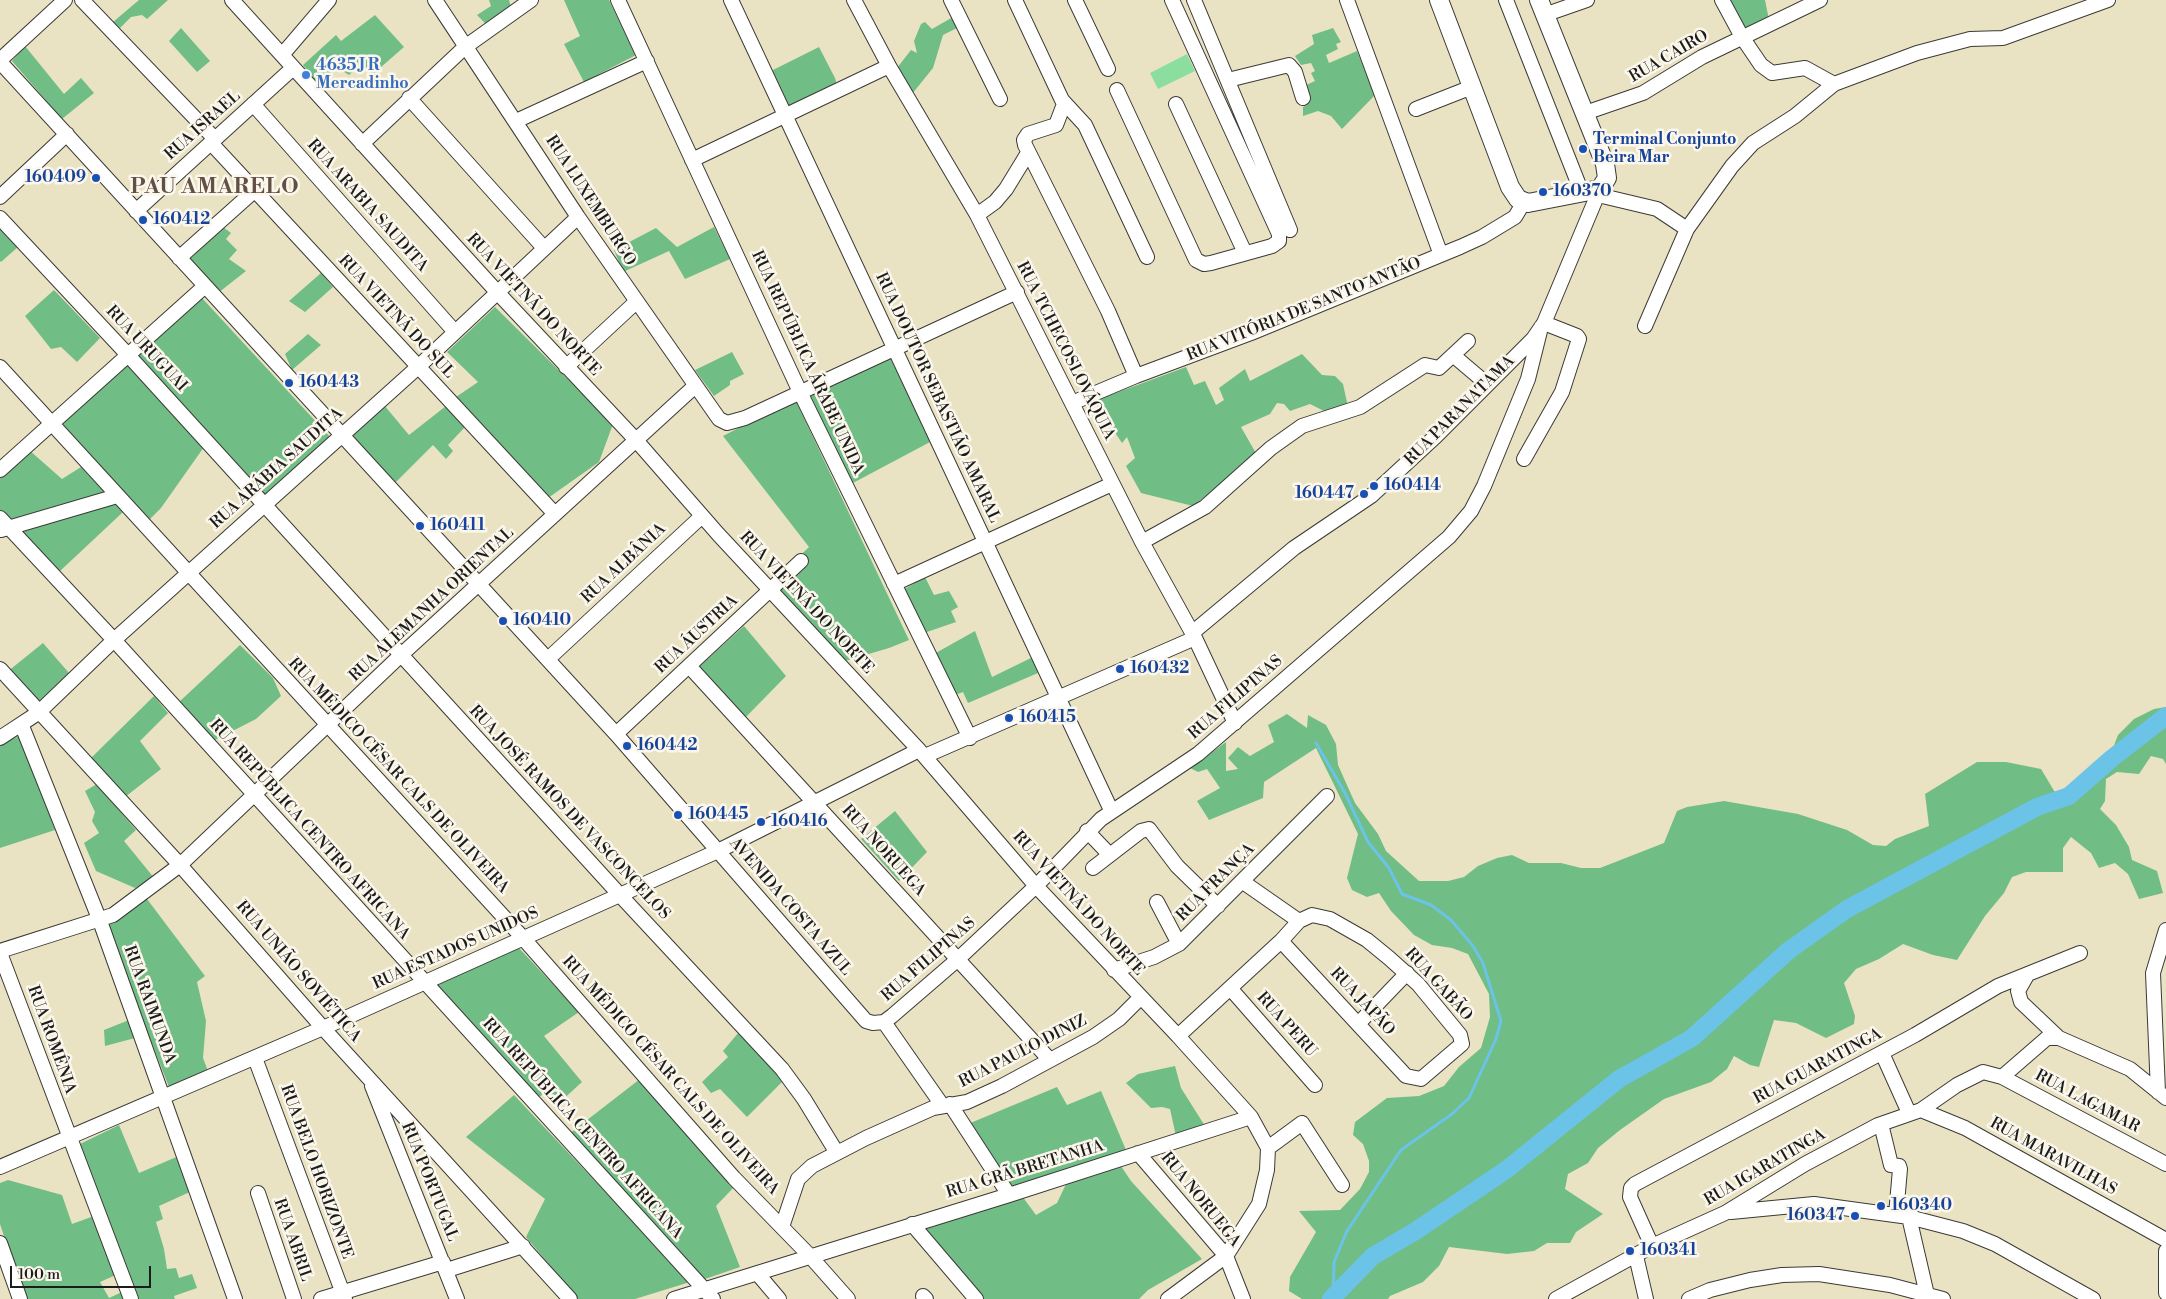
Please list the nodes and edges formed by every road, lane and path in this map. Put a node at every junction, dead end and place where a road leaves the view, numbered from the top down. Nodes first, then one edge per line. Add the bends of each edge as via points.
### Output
1 (65, 0) edge
2 (82, 0) edge
3 (232, 0) edge
4 (328, 0) edge
5 (435, 0) edge
6 (531, 0) edge
7 (618, 0) edge
8 (731, 0) edge
9 (951, 0) edge
10 (1015, 0) edge
11 (1075, 0) edge
12 (1172, 0) edge
13 (1194, 0) edge
14 (1347, 0) edge
15 (1439, 0) edge
16 (1506, 0) edge
17 (1587, 0) edge
18 (1722, 0) edge
19 (2108, 0) edge
20 (857, 1) edge
21 (1814, 2) edge
22 (1542, 7) edge
23 (1742, 37) junction
24 (465, 47) junction
25 (282, 55) junction
26 (0, 61) edge
27 (647, 61) junction
28 (890, 66) junction
29 (293, 68) junction
30 (1108, 69) dead end
31 (1228, 80) junction
32 (1834, 84) junction
33 (1472, 87) junction
34 (1117, 90) dead end
35 (409, 98) junction
36 (1303, 98) dead end
37 (1000, 99) dead end
38 (253, 104) junction
39 (1064, 104) junction
40 (1176, 104) dead end
41 (1416, 109) dead end
42 (1585, 113) junction
43 (786, 115) junction
44 (516, 121) junction
45 (66, 134) junction
46 (213, 141) junction
47 (362, 144) junction
48 (1028, 153) junction
49 (692, 160) junction
50 (254, 190) junction
51 (1593, 192) junction
52 (0, 197) edge
53 (1524, 202) junction
54 (136, 211) junction
55 (977, 215) junction
56 (0, 218) edge
57 (578, 218) junction
58 (1687, 229) junction
59 (1290, 230) dead end
60 (544, 248) junction
61 (1245, 253) junction
62 (1441, 255) junction
63 (1147, 257) dead end
64 (180, 258) junction
65 (205, 286) junction
66 (1017, 292) junction
67 (498, 293) junction
68 (636, 302) junction
69 (1543, 325) junction
70 (1645, 326) dead end
71 (455, 332) junction
72 (1468, 341) dead end
73 (893, 348) junction
74 (128, 355) junction
75 (1454, 356) junction
76 (0, 367) edge
77 (418, 367) junction
78 (566, 367) junction
79 (1136, 376) junction
80 (1487, 384) junction
81 (694, 387) junction
82 (800, 392) junction
83 (1072, 403) junction
84 (51, 424) junction
85 (342, 434) junction
86 (636, 439) junction
87 (1524, 460) dead end
88 (0, 470) edge
89 (1112, 484) junction
90 (117, 496) junction
91 (264, 505) junction
92 (555, 514) junction
93 (702, 516) junction
94 (3, 525) edge
95 (986, 541) junction
96 (1142, 542) junction
97 (801, 561) dead end
98 (188, 574) junction
99 (894, 584) junction
100 (480, 585) junction
101 (770, 590) junction
102 (1194, 636) junction
103 (114, 640) junction
104 (401, 655) junction
105 (548, 659) junction
106 (689, 666) junction
107 (0, 669) edge
108 (1059, 699) junction
109 (38, 713) junction
110 (1235, 723) junction
111 (22, 726) junction
112 (329, 726) junction
113 (616, 734) junction
114 (0, 738) edge
115 (970, 738) junction
116 (922, 753) junction
117 (253, 795) junction
118 (1327, 796) dead end
119 (815, 802) junction
120 (1111, 810) junction
121 (1087, 831) junction
122 (718, 851) junction
123 (1109, 854) junction
124 (180, 865) junction
125 (1093, 868) dead end
126 (1243, 882) junction
127 (1036, 886) junction
128 (619, 894) junction
129 (1157, 902) dead end
130 (1218, 906) junction
131 (100, 920) junction
132 (1299, 921) junction
133 (2166, 930) edge
134 (523, 938) junction
135 (1281, 941) junction
136 (1179, 944) junction
137 (0, 952) edge
138 (2080, 953) dead end
139 (957, 960) junction
140 (1114, 970) junction
141 (1407, 973) junction
142 (2026, 976) junction
143 (425, 983) junction
144 (1230, 988) junction
145 (1140, 998) junction
146 (866, 1021) joint
147 (884, 1022) junction
148 (1359, 1023) junction
149 (323, 1028) junction
150 (1178, 1036) junction
151 (2059, 1038) junction
152 (1882, 1053) junction
153 (255, 1058) junction
154 (1050, 1060) junction
155 (1997, 1075) junction
156 (368, 1078) junction
157 (1421, 1079) joint
158 (1316, 1085) dead end
159 (2162, 1095) edge
160 (163, 1098) junction
161 (946, 1104) junction
162 (1915, 1111) junction
163 (1250, 1117) junction
164 (1881, 1124) junction
165 (69, 1139) junction
166 (1268, 1148) junction
167 (837, 1153) junction
168 (1138, 1153) junction
169 (2166, 1164) edge
170 (0, 1167) edge
171 (1342, 1185) dead end
172 (258, 1193) dead end
173 (1009, 1195) junction
174 (1725, 1213) junction
175 (1903, 1216) junction
176 (912, 1224) junction
177 (782, 1227) junction
178 (2166, 1240) edge
179 (0, 1243) edge
180 (523, 1246) junction
181 (1652, 1246) junction
182 (2166, 1251) edge
183 (810, 1256) junction
184 (1226, 1256) junction
185 (1636, 1256) junction
186 (445, 1266) junction
187 (757, 1273) junction
188 (2166, 1292) edge
189 (709, 1294) edge
190 (1578, 1294) edge
191 (343, 1296) edge
192 (1928, 1297) edge
193 (20, 1299) edge
194 (131, 1299) edge
195 (235, 1299) edge
196 (294, 1299) edge
197 (321, 1299) edge
198 (458, 1299) edge
199 (570, 1299) edge
200 (674, 1299) edge
201 (779, 1299) edge
202 (848, 1299) edge
203 (976, 1299) edge
204 (1168, 1299) edge
205 (1243, 1299) edge
206 (1556, 1299) edge
207 (1646, 1299) edge
208 (1689, 1299) edge
209 (1943, 1299) edge
210 (2093, 1299) edge

1 - 26 street
2 - 46 street, RUA VIETNÃ DO SUL
3 - 25 street, RUA VIETNÃ DO NORTE
4 - 25 street
5 - 24 street, RUA LUXEMBURGO
6 - 24 street
7 - 27 street, RUA REPÚBLICA ÁRABE UNIDA
8 - 43 street, RUA DOUTOR SEBASTIÃO AMARAL
9 - 37 street
10 - 39 street
11 - 30 street
12 - 61 street via 1279,234 1277,244
13 - 31 street
14 - 62 street
15 - 33 main road
16 - 51 street
17 - 22 street
18 - 23 street
19 - 32 street via 2003,38 1970,39 1917,53
20 - 28 street, RUA TCHECOSLOVÁQUIA
21 - 23 street, RUA CAIRO
22 - 42 main road, RUA PARANATAMA
23 - 32 street via 1761,65 1772,73 1805,68
23 - 42 street, RUA CAIRO via 1643,93
24 - 35 street
24 - 44 street, RUA LUXEMBURGO
25 - 29 street, RUA VIETNÃ DO NORTE
26 - 45 street, AVENIDA COSTA AZUL
27 - 44 street
27 - 49 street, RUA REPÚBLICA ÁRABE UNIDA
28 - 43 street
28 - 55 street, RUA TCHECOSLOVÁQUIA
29 - 38 street, RUA ISRAEL
29 - 47 street, RUA VIETNÃ DO NORTE
31 - 36 street via 1289,65 1295,72
31 - 59 street
32 - 58 street via 1795,116 1753,143 1732,166
33 - 41 street
33 - 53 main road via 1510,187
34 - 61 street via 1194,258 1204,264
35 - 47 street
35 - 60 street
38 - 46 street, RUA ISRAEL
38 - 71 street, RUA ARABIA SAUDITA
39 - 48 street via 1056,125 1025,137
39 - 63 street via 1085,125
40 - 61 street
42 - 51 main road, RUA PARANATAMA via 1606,172 1605,184
43 - 49 street
43 - 73 street, RUA DOUTOR SEBASTIÃO AMARAL
44 - 57 street, RUA LUXEMBURGO
45 - 52 street
45 - 54 street, AVENIDA COSTA AZUL
46 - 50 street, RUA VIETNÃ DO SUL
46 - 54 street, RUA ISRAEL
47 - 67 street, RUA VIETNÃ DO NORTE
48 - 55 street via 1006,189
48 - 79 street via 1108,311
49 - 82 street, RUA REPÚBLICA ÁRABE UNIDA
50 - 64 street
50 - 77 street, RUA VIETNÃ DO SUL
51 - 53 main road
51 - 58 street via 1657,209
51 - 69 street, RUA PARANATAMA
53 - 62 street, RUA VITÓRIA DE SANTO ANTÃO via 1519,212 1506,223
54 - 64 street, AVENIDA COSTA AZUL
55 - 66 street, RUA TCHECOSLOVÁQUIA
56 - 74 street, RUA URUGUAI
57 - 60 street, RUA ARÁBIA SAUDITA
57 - 68 street, RUA LUXEMBURGO
58 - 70 street
60 - 67 street, RUA ARÁBIA SAUDITA
62 - 79 street, RUA VITÓRIA DE SANTO ANTÃO via 1251,334
64 - 65 street, AVENIDA COSTA AZUL
65 - 74 street
65 - 85 street, AVENIDA COSTA AZUL
66 - 73 street
66 - 83 street, RUA TCHECOSLOVÁQUIA
67 - 71 street, RUA ARÁBIA SAUDITA
67 - 78 street, RUA VIETNÃ DO NORTE
68 - 78 street
68 - 81 street, RUA LUXEMBURGO
69 - 80 street, RUA PARANATAMA
69 - 87 street via 1579,339 1562,392
69 - 110 street, RUA FILIPINAS via 1528,379 1471,511 1448,538
71 - 77 street, RUA ARÁBIA SAUDITA
72 - 75 street
73 - 82 street
73 - 95 street, RUA DOUTOR SEBASTIÃO AMARAL
74 - 84 street
74 - 91 street, RUA URUGUAI
75 - 80 street
75 - 96 street via 1439,368 1424,365 1360,407 1302,426 1271,448 1205,507
76 - 84 street, RUA MÉDICO CÉSAR CALS DE OLIVEIRA
77 - 85 street, RUA ARÁBIA SAUDITA
77 - 92 street, RUA VIETNÃ DO SUL
78 - 86 street, RUA VIETNÃ DO NORTE
79 - 83 street, RUA VITÓRIA DE SANTO ANTÃO
80 - 102 street, RUA PARANATAMA via 1371,496 1294,548
81 - 82 street, RUA LUXEMBURGO via 719,419 727,423
81 - 86 street, RUA ALEMANHA ORIENTAL
82 - 99 street, RUA REPÚBLICA ÁRABE UNIDA
83 - 89 street, RUA TCHECOSLOVÁQUIA
84 - 88 street
84 - 90 street, RUA MÉDICO CÉSAR CALS DE OLIVEIRA
85 - 91 street, RUA ARÁBIA SAUDITA
85 - 100 street, AVENIDA COSTA AZUL
86 - 92 street, RUA ALEMANHA ORIENTAL
86 - 93 street, RUA VIETNÃ DO NORTE
89 - 95 street
89 - 96 street, RUA TCHECOSLOVÁQUIA
90 - 94 street
90 - 98 street, RUA MÉDICO CÉSAR CALS DE OLIVEIRA
91 - 98 street, RUA ARÁBIA SAUDITA
91 - 104 street, RUA JOSÉ RAMOS DE VASCONCELOS
92 - 100 street, RUA ALEMANHA ORIENTAL
93 - 101 street, RUA VIETNÃ DO NORTE
93 - 105 street, RUA ALBÂNIA
94 - 103 street, RUA REPÚBLICA CENTRO AFRICANA
95 - 99 street
95 - 108 street, RUA DOUTOR SEBASTIÃO AMARAL
96 - 102 street, RUA TCHECOSLOVÁQUIA
97 - 101 street, RUA ÁUSTRIA
98 - 103 street, RUA ARÁBIA SAUDITA
98 - 112 street, RUA MÉDICO CÉSAR CALS DE OLIVEIRA
99 - 115 street, RUA REPÚBLICA ÁRABE UNIDA
100 - 104 street, RUA ALEMANHA ORIENTAL
100 - 105 street, AVENIDA COSTA AZUL
101 - 106 street, RUA ÁUSTRIA
101 - 116 street, RUA VIETNÃ DO NORTE
102 - 108 street, RUA PARANATAMA
102 - 110 street, RUA TCHECOSLOVÁQUIA
103 - 109 street, RUA ARÁBIA SAUDITA
103 - 117 street, RUA REPÚBLICA CENTRO AFRICANA
104 - 112 street, RUA ALEMANHA ORIENTAL
104 - 128 street, RUA JOSÉ RAMOS DE VASCONCELOS
105 - 113 street, AVENIDA COSTA AZUL
106 - 113 street, RUA ÁUSTRIA
106 - 119 street, RUA NORUEGA
107 - 109 street, RUA UNIÃO SOVIÉTICA
108 - 115 street, RUA PARANATAMA
108 - 120 street, RUA DOUTOR SEBASTIÃO AMARAL
109 - 111 street, RUA ARÁBIA SAUDITA
109 - 124 street, RUA UNIÃO SOVIÉTICA
110 - 120 street, RUA FILIPINAS via 1198,754
111 - 114 street, RUA ARÁBIA SAUDITA
111 - 131 street, RUA RAIMUNDA
112 - 117 street, RUA ALEMANHA ORIENTAL
112 - 134 street, RUA MÉDICO CÉSAR CALS DE OLIVEIRA
113 - 122 street, AVENIDA COSTA AZUL
115 - 116 street, RUA PARANATAMA
116 - 119 street, RUA ESTADOS UNIDOS
116 - 127 street, RUA VIETNÃ DO NORTE
117 - 124 street, RUA ALEMANHA ORIENTAL
117 - 143 street, RUA REPÚBLICA CENTRO AFRICANA
118 - 126 street, RUA FRANÇA
119 - 122 street, RUA ESTADOS UNIDOS
119 - 139 street, RUA NORUEGA
120 - 121 street, RUA FILIPINAS
121 - 123 street
121 - 127 street, RUA FILIPINAS
122 - 128 street, RUA ESTADOS UNIDOS
122 - 146 street, AVENIDA COSTA AZUL
123 - 125 street
123 - 130 street via 1141,831 1149,829 1177,866
124 - 131 street, RUA ALEMANHA ORIENTAL via 129,906
124 - 149 street, RUA UNIÃO SOVIÉTICA
126 - 130 street, RUA FRANÇA
126 - 132 street
127 - 139 street, RUA FILIPINAS
127 - 140 street, RUA VIETNÃ DO NORTE
128 - 134 street, RUA ESTADOS UNIDOS
128 - 167 street, RUA JOSÉ RAMOS DE VASCONCELOS via 782,1069
129 - 136 street
130 - 136 street, RUA FRANÇA
131 - 137 street, RUA ALEMANHA ORIENTAL
131 - 160 street, RUA RAIMUNDA
132 - 135 street
132 - 141 street, RUA GABÃO via 1312,915 1330,919 1367,940
133 - 159 street via 2153,973
134 - 143 street, RUA ESTADOS UNIDOS
134 - 177 street, RUA MÉDICO CÉSAR CALS DE OLIVEIRA via 734,1178
135 - 144 street
135 - 148 street, RUA JAPÃO
136 - 140 street, RUA FRANÇA via 1154,957
137 - 165 street, RUA ROMÊNIA
138 - 142 street, RUA GUARATINGA
139 - 147 street, RUA FILIPINAS
139 - 154 street, RUA NORUEGA
140 - 145 street, RUA VIETNÃ DO NORTE
141 - 148 street
141 - 157 street, RUA GABÃO via 1462,1040 1458,1048
142 - 151 street via 2018,991 2021,1002
142 - 152 street, RUA GUARATINGA via 1998,986
143 - 149 street, RUA ESTADOS UNIDOS
143 - 189 street, RUA REPÚBLICA CENTRO AFRICANA
144 - 150 street
144 - 158 street, RUA PERU
145 - 150 street, RUA VIETNÃ DO NORTE
145 - 154 street, RUA PAULO DINIZ via 1119,1019 1093,1037
146 - 147 street, RUA FILIPINAS
147 - 161 street
148 - 157 street, RUA JAPÃO via 1406,1076
149 - 153 street, RUA ESTADOS UNIDOS
149 - 156 street, RUA UNIÃO SOVIÉTICA
150 - 163 street, RUA VIETNÃ DO NORTE
151 - 155 street via 2047,1038
151 - 159 street via 2130,1069
152 - 162 street
152 - 181 street, RUA GUARATINGA via 1635,1184 1630,1197
153 - 160 street, RUA ESTADOS UNIDOS
153 - 191 street, RUA BELO HORIZONTE
154 - 161 street, RUA PAULO DINIZ via 979,1097 959,1104
155 - 162 street, RUA IGARATINGA via 1983,1072 1970,1077
155 - 169 street, RUA LAGAMAR
156 - 180 street, RUA UNIÃO SOVIÉTICA
156 - 186 street, RUA PORTUGAL
160 - 165 street, RUA ESTADOS UNIDOS
160 - 195 street, RUA RAIMUNDA
161 - 167 street, RUA PAULO DINIZ
161 - 173 street
162 - 164 street, RUA IGARATINGA
162 - 178 street, RUA MARAVILHAS via 1972,1132
163 - 166 street, RUA VIETNÃ DO NORTE
163 - 168 street, RUA GRÃ BRETANHA
164 - 174 street, RUA IGARATINGA
164 - 175 street via 1891,1165 1900,1168
165 - 170 street, RUA ESTADOS UNIDOS
165 - 194 street, RUA ROMÊNIA
166 - 171 street via 1302,1123
166 - 184 street via 1267,1170 1259,1204
167 - 177 street, RUA PAULO DINIZ via 812,1166 798,1180
168 - 173 street, RUA GRÃ BRETANHA
168 - 184 street, RUA NORUEGA
172 - 196 street, RUA ABRIL
173 - 176 street, RUA GRÃ BRETANHA
174 - 175 street via 1814,1204
174 - 181 street, RUA IGARATINGA
175 - 192 street
175 - 210 street via 1963,1231 1995,1244
176 - 183 street, RUA GRÃ BRETANHA
176 - 203 street
177 - 183 street, RUA MÉDICO CÉSAR CALS DE OLIVEIRA
179 - 193 street
180 - 186 street
180 - 199 street, RUA UNIÃO SOVIÉTICA
181 - 185 street, RUA IGARATINGA
182 - 188 street
183 - 187 street, RUA GRÃ BRETANHA
183 - 202 street, RUA MÉDICO CÉSAR CALS DE OLIVEIRA
184 - 204 street
184 - 205 street, RUA NORUEGA
185 - 190 street, RUA IGARATINGA
185 - 207 street
186 - 191 street
186 - 198 street, RUA PORTUGAL
187 - 189 street, RUA GRÃ BRETANHA
187 - 201 street
189 - 200 street, RUA GRÃ BRETANHA
190 - 206 street, RUA IGARATINGA
191 - 197 street
192 - 208 street via 1854,1278 1820,1274 1750,1280
192 - 209 street

